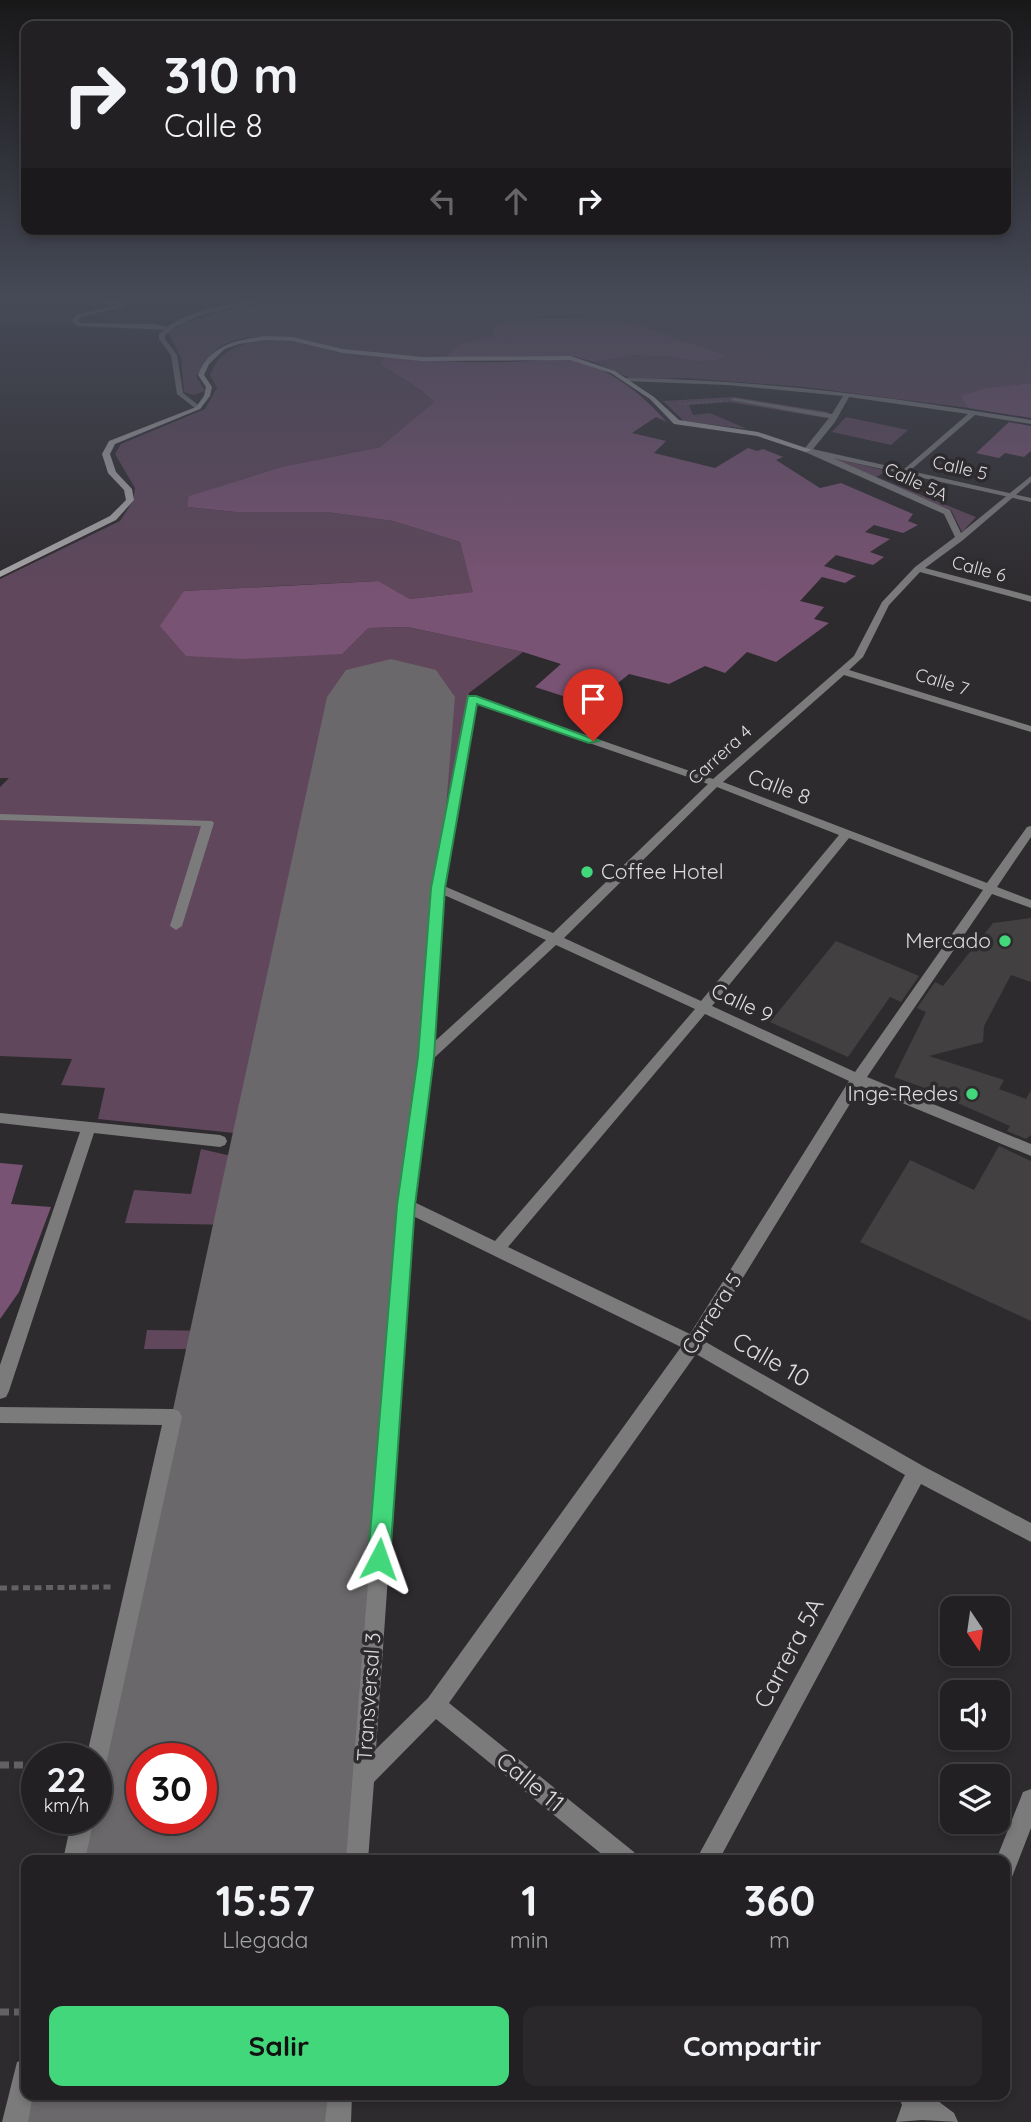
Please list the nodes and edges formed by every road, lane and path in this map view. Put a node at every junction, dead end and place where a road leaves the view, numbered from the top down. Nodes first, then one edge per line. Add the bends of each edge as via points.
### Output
1 (185, 398) edge
2 (205, 398) edge
3 (650, 398) edge
4 (845, 398) edge
5 (884, 398) edge
6 (734, 400) joint
7 (659, 405) junction
8 (198, 408) junction
9 (973, 413) junction
10 (834, 416) junction
11 (1031, 422) edge
12 (808, 450) junction
13 (906, 472) junction
14 (1031, 478) edge
15 (1009, 495) junction
16 (1031, 500) edge
17 (960, 538) junction
18 (918, 569) junction
19 (0, 574) edge
20 (1031, 600) edge
21 (858, 657) junction
22 (841, 671) junction
23 (882, 682) junction
24 (472, 699) joint
25 (1031, 729) edge
26 (715, 783) junction
27 (0, 817) edge
28 (1031, 829) edge
29 (846, 834) junction
30 (438, 888) junction
31 (989, 890) junction
32 (1031, 904) edge
33 (176, 926) dead end
34 (555, 939) junction
35 (703, 1008) junction
36 (426, 1057) junction
37 (858, 1079) junction
38 (0, 1118) edge
39 (88, 1129) junction
40 (220, 1141) dead end
41 (1031, 1150) edge
42 (406, 1205) junction
43 (496, 1249) junction
44 (693, 1344) junction
45 (0, 1391) edge
46 (0, 1415) edge
47 (917, 1472) junction
48 (1031, 1533) edge
49 (135, 1587) junction
50 (0, 1588) edge
51 (435, 1704) junction
52 (100, 1743) edge
53 (0, 1765) edge
54 (21, 1765) edge
55 (363, 1777) junction
56 (1031, 1800) edge
57 (80, 1834) edge
58 (75, 1855) edge
59 (357, 1855) edge
60 (620, 1855) edge
61 (710, 1855) edge
62 (1009, 1855) edge
63 (0, 2012) edge
64 (21, 2012) edge
65 (21, 2094) edge
66 (340, 2100) edge
67 (913, 2103) edge
68 (15, 2122) edge
69 (338, 2122) edge
70 (945, 2122) edge

1 - 8 street
2 - 8 main road
3 - 7 main road
4 - 10 street
5 - 9 street
6 - 7 path
6 - 10 street
7 - 12 main road, Calle 5 via 677,422 758,434
8 - 19 main road via 112,443 106,454 130,500 113,518
9 - 11 street
9 - 13 street
10 - 12 street
12 - 13 street, Calle 5
12 - 17 street, Calle 5A via 947,512
13 - 15 street, Calle 5
14 - 15 street, Carrera 4
15 - 16 street, Calle 5
15 - 17 street, Carrera 4
17 - 18 street, Carrera 4
18 - 20 street, Calle 6
18 - 21 street, Carrera 4 via 885,604
21 - 22 street, Carrera 4
21 - 23 street
22 - 23 street, Calle 7
22 - 26 street, Carrera 4
23 - 25 street, Calle 7
24 - 26 street, Calle 8
24 - 30 street, Transversal 3
26 - 29 street, Calle 8
26 - 34 street, Carrera 4
27 - 33 street via 208,823
28 - 31 street, Carrera 5
29 - 31 street, Calle 8
29 - 35 street
30 - 34 street, Calle 9
30 - 36 street, Transversal 3
31 - 32 street, Calle 8
31 - 37 street, Carrera 5
34 - 35 street, Calle 9
34 - 36 street, Carrera 4
35 - 37 street, Calle 9
35 - 43 street
36 - 42 street, Transversal 3
37 - 41 street, Calle 9
37 - 44 street, Carrera 5
38 - 39 street
39 - 40 street
39 - 45 street
42 - 43 street, Calle 10
42 - 55 street, Transversal 3
43 - 44 street, Calle 10
44 - 47 street, Calle 10
44 - 51 street, Carrera 5
46 - 49 street via 173,1417
47 - 48 street, Calle 10
47 - 61 street, Carrera 5A
49 - 50 path
49 - 52 street
51 - 55 street, Carrera 5
51 - 60 street, Calle 11
53 - 54 path
55 - 59 street, Transversal 3
56 - 62 street
57 - 58 street
63 - 64 path
65 - 68 street
66 - 69 street
67 - 70 street

